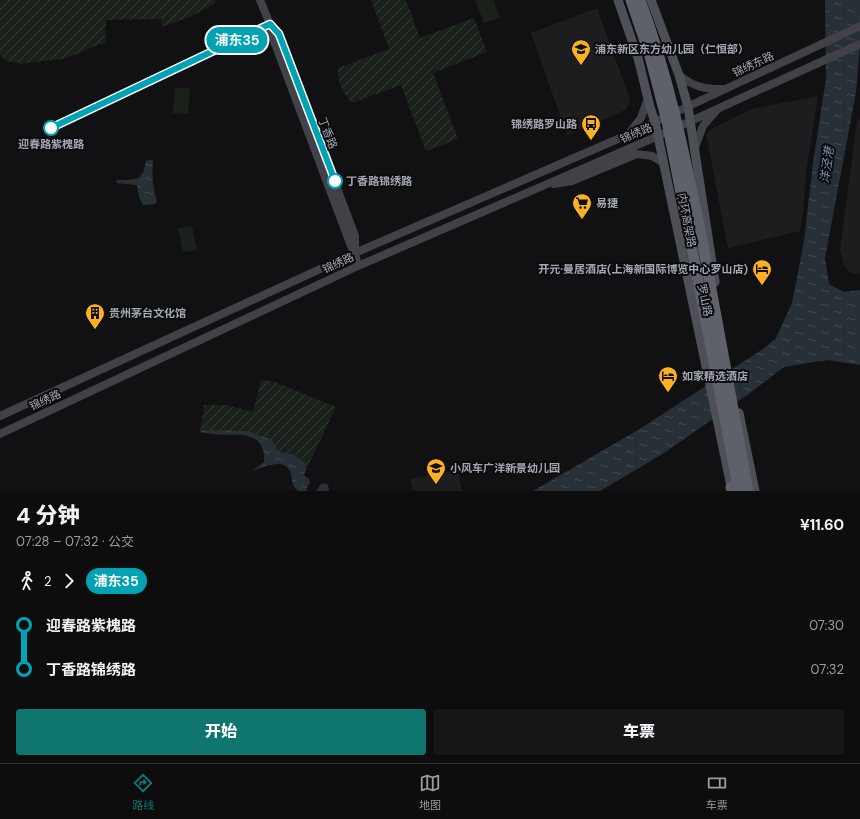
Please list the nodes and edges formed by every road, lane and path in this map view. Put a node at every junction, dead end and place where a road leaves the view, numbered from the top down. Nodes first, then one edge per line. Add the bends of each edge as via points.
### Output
1 (260, 0) edge
2 (618, 0) edge
3 (631, 0) edge
4 (640, 0) edge
5 (652, 0) edge
6 (860, 26) edge
7 (860, 44) edge
8 (679, 74) junction
9 (725, 89) junction
10 (648, 98) junction
11 (688, 107) junction
12 (718, 109) junction
13 (690, 121) junction
14 (655, 122) junction
15 (627, 135) junction
16 (658, 136) junction
17 (694, 150) junction
18 (664, 163) junction
19 (544, 185) junction
20 (355, 253) junction
21 (358, 266) junction
22 (0, 416) edge
23 (0, 434) edge
24 (734, 490) edge
25 (748, 491) edge
26 (755, 491) edge

1 - 20 main road, 丁香路 via 270,24 279,34 355,236
2 - 10 main road, 罗山路 via 638,58
3 - 24 highway, 内环高架路, bridge via 650,56 667,121
4 - 25 highway, 内环高架路, bridge via 653,35 683,145
5 - 8 main road, 罗山路
6 - 9 main road, 锦绣东路
7 - 12 main road
8 - 9 main road via 699,87
8 - 11 main road, 罗山路
9 - 11 main road, 锦绣东路
10 - 14 main road, 罗山路
10 - 15 main road via 641,118
11 - 13 main road, 罗山路
11 - 14 main road, 锦绣东路
12 - 13 main road
12 - 17 main road via 703,126
13 - 16 main road, 锦绣路
13 - 17 main road, 罗山路
14 - 15 main road, 锦绣路
14 - 16 main road, 罗山路
15 - 20 main road, 锦绣路
16 - 18 main road, 罗山路
16 - 19 main road, 锦绣路
17 - 26 main road, 罗山路 via 726,353
18 - 19 main road via 652,156 637,154 572,181
18 - 24 main road, 罗山路
19 - 21 main road, 锦绣路
20 - 21 main road, 丁香路
20 - 22 main road, 锦绣路
21 - 23 main road, 锦绣路

